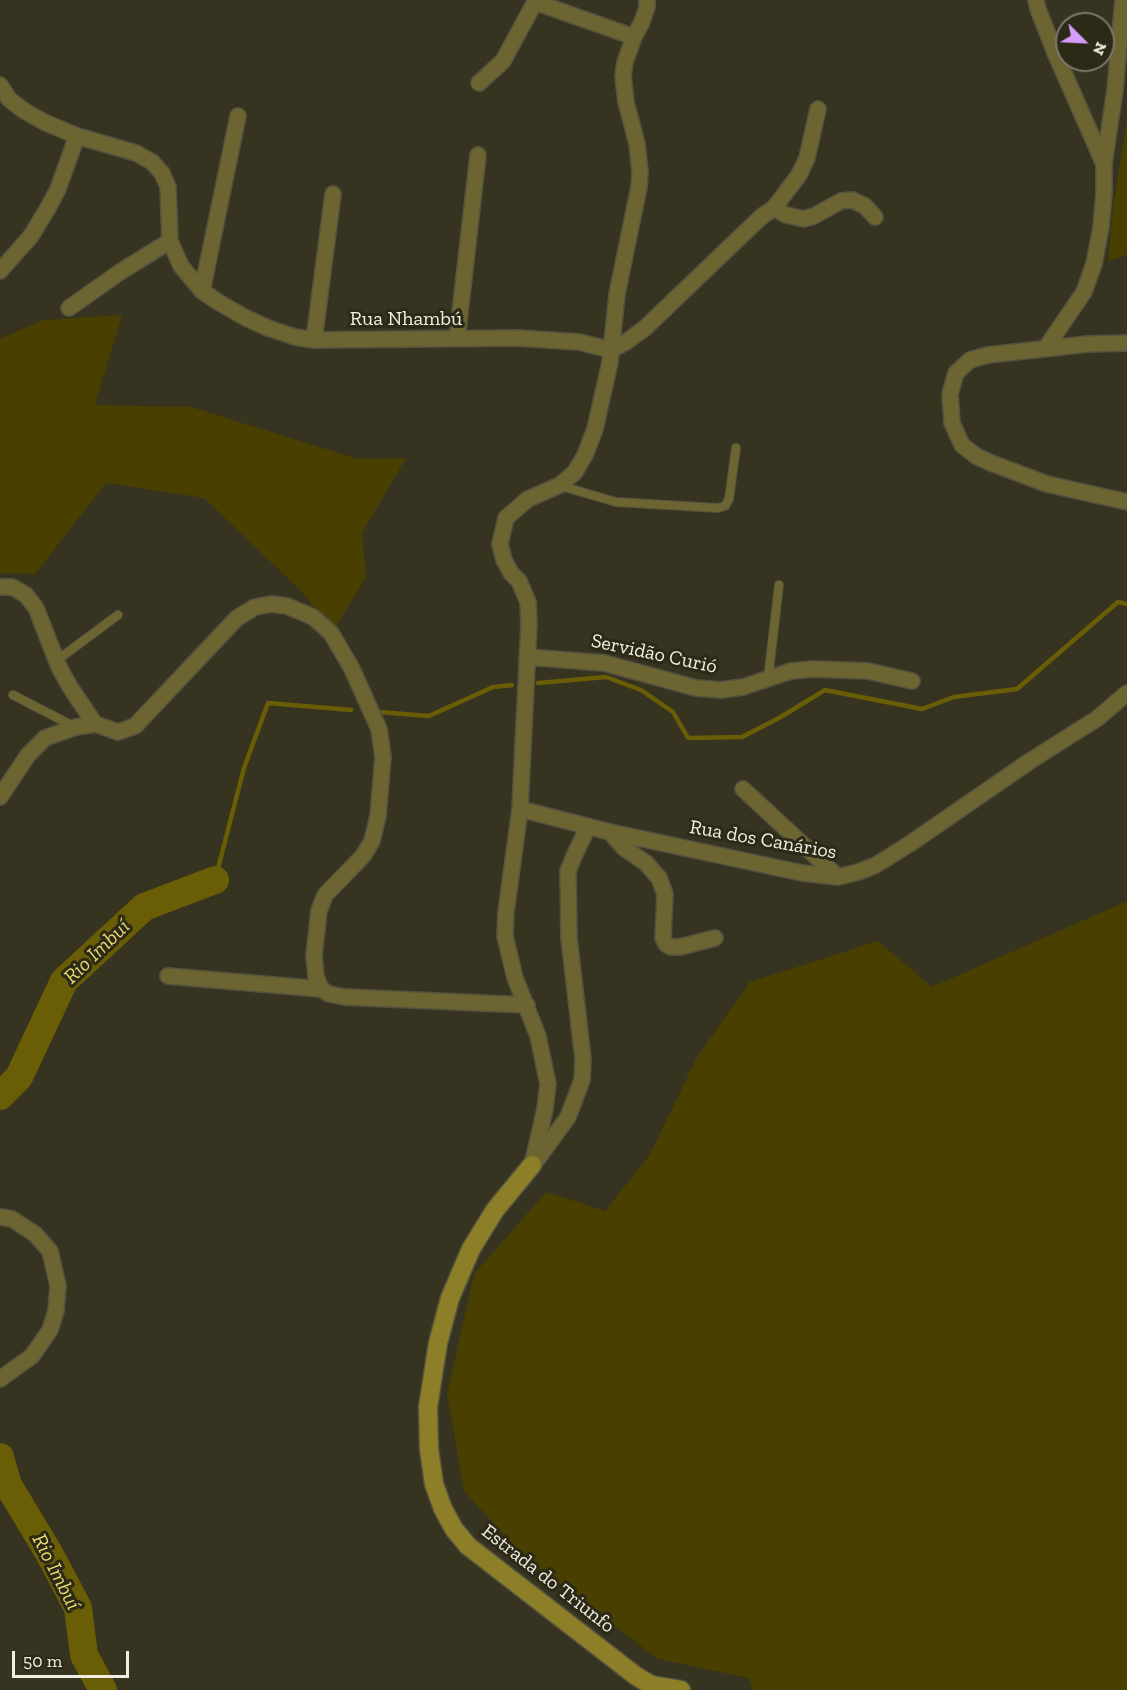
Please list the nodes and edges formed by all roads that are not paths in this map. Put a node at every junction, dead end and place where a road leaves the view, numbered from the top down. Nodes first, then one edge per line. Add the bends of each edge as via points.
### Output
1 (647, 0) edge
2 (1036, 0) edge
3 (1123, 0) edge
4 (535, 1) edge
5 (634, 37) junction
6 (479, 83) dead end
7 (0, 86) edge
8 (818, 109) dead end
9 (238, 116) dead end
10 (77, 136) junction
11 (478, 155) dead end
12 (1104, 164) junction
13 (333, 194) dead end
14 (774, 208) junction
15 (875, 218) dead end
16 (170, 241) junction
17 (0, 271) edge
18 (202, 291) junction
19 (69, 308) dead end
20 (457, 339) junction
21 (314, 340) junction
22 (1127, 343) edge
23 (1046, 349) junction
24 (611, 350) junction
25 (736, 448) dead end
26 (560, 485) junction
27 (1127, 502) edge
28 (779, 585) dead end
29 (0, 587) edge
30 (118, 615) dead end
31 (527, 657) junction
32 (56, 661) junction
33 (768, 679) junction
34 (912, 681) dead end
35 (1127, 693) edge
36 (13, 695) dead end
37 (95, 724) junction
38 (76, 727) junction
39 (743, 789) dead end
40 (0, 797) edge
41 (520, 809) junction
42 (588, 827) junction
43 (610, 832) junction
44 (838, 877) junction
45 (715, 938) dead end
46 (168, 976) dead end
47 (321, 989) junction
48 (527, 1005) junction
49 (532, 1165) junction
50 (0, 1217) edge
51 (0, 1379) edge
52 (681, 1690) edge

1 - 5 street
2 - 12 street
3 - 12 street via 1116,90
4 - 5 street
4 - 6 street via 503,61
5 - 24 street via 623,76 637,144 639,187 617,294
7 - 10 street, Rua Nhambú via 23,110
8 - 14 street via 807,158
9 - 18 street
10 - 16 street, Rua Nhambú via 136,153 152,162 168,187
10 - 17 street via 48,208 31,236
11 - 20 street
12 - 23 street via 1101,227 1094,264 1084,292
13 - 21 street
14 - 15 street via 804,219 841,201 852,200 865,206
14 - 24 street via 645,328
16 - 18 street, Rua Nhambú via 181,266
16 - 19 street
18 - 21 street, Rua Nhambú via 268,328
20 - 21 street, Rua Nhambú
20 - 24 street, Rua Nhambú via 549,339
22 - 23 street
23 - 27 street via 988,355 970,360 956,373 950,394 952,423 962,445 991,464 1047,484
24 - 26 street via 595,429 585,455
25 - 26 lane via 729,499 718,508 616,502
26 - 31 street via 517,507 506,518 500,544 504,560 528,602
28 - 33 lane
29 - 32 street via 12,587 26,595 36,608
30 - 32 lane
31 - 33 street, Servidão Curió via 604,663 696,688 721,690
31 - 41 street
32 - 37 street
33 - 34 street, Servidão Curió via 791,671 850,669
35 - 44 street, Rua dos Canários via 1098,718 911,843 876,865
36 - 38 lane
37 - 38 street
37 - 47 street via 118,732 135,726 237,618 255,607 287,606 313,617 331,633 379,729 383,757 372,841 363,856 325,895 319,911 314,955
38 - 40 street via 45,738 28,754
39 - 44 street
41 - 42 street, Rua dos Canários
41 - 48 street via 505,936 515,978
42 - 43 street, Rua dos Canários
42 - 49 street via 568,871 569,938 584,1059 582,1080 568,1117
43 - 44 street, Rua dos Canários via 802,873
43 - 45 street via 659,878 665,894 666,944 680,947
46 - 47 street
47 - 48 street via 345,997
48 - 49 street via 548,1084
49 - 52 street, Estrada do Triunfo via 495,1210 471,1249 450,1298 428,1407 434,1484 442,1509 468,1546 636,1676 651,1685
50 - 51 street via 12,1219 35,1234 50,1251 58,1286 50,1330 32,1356

